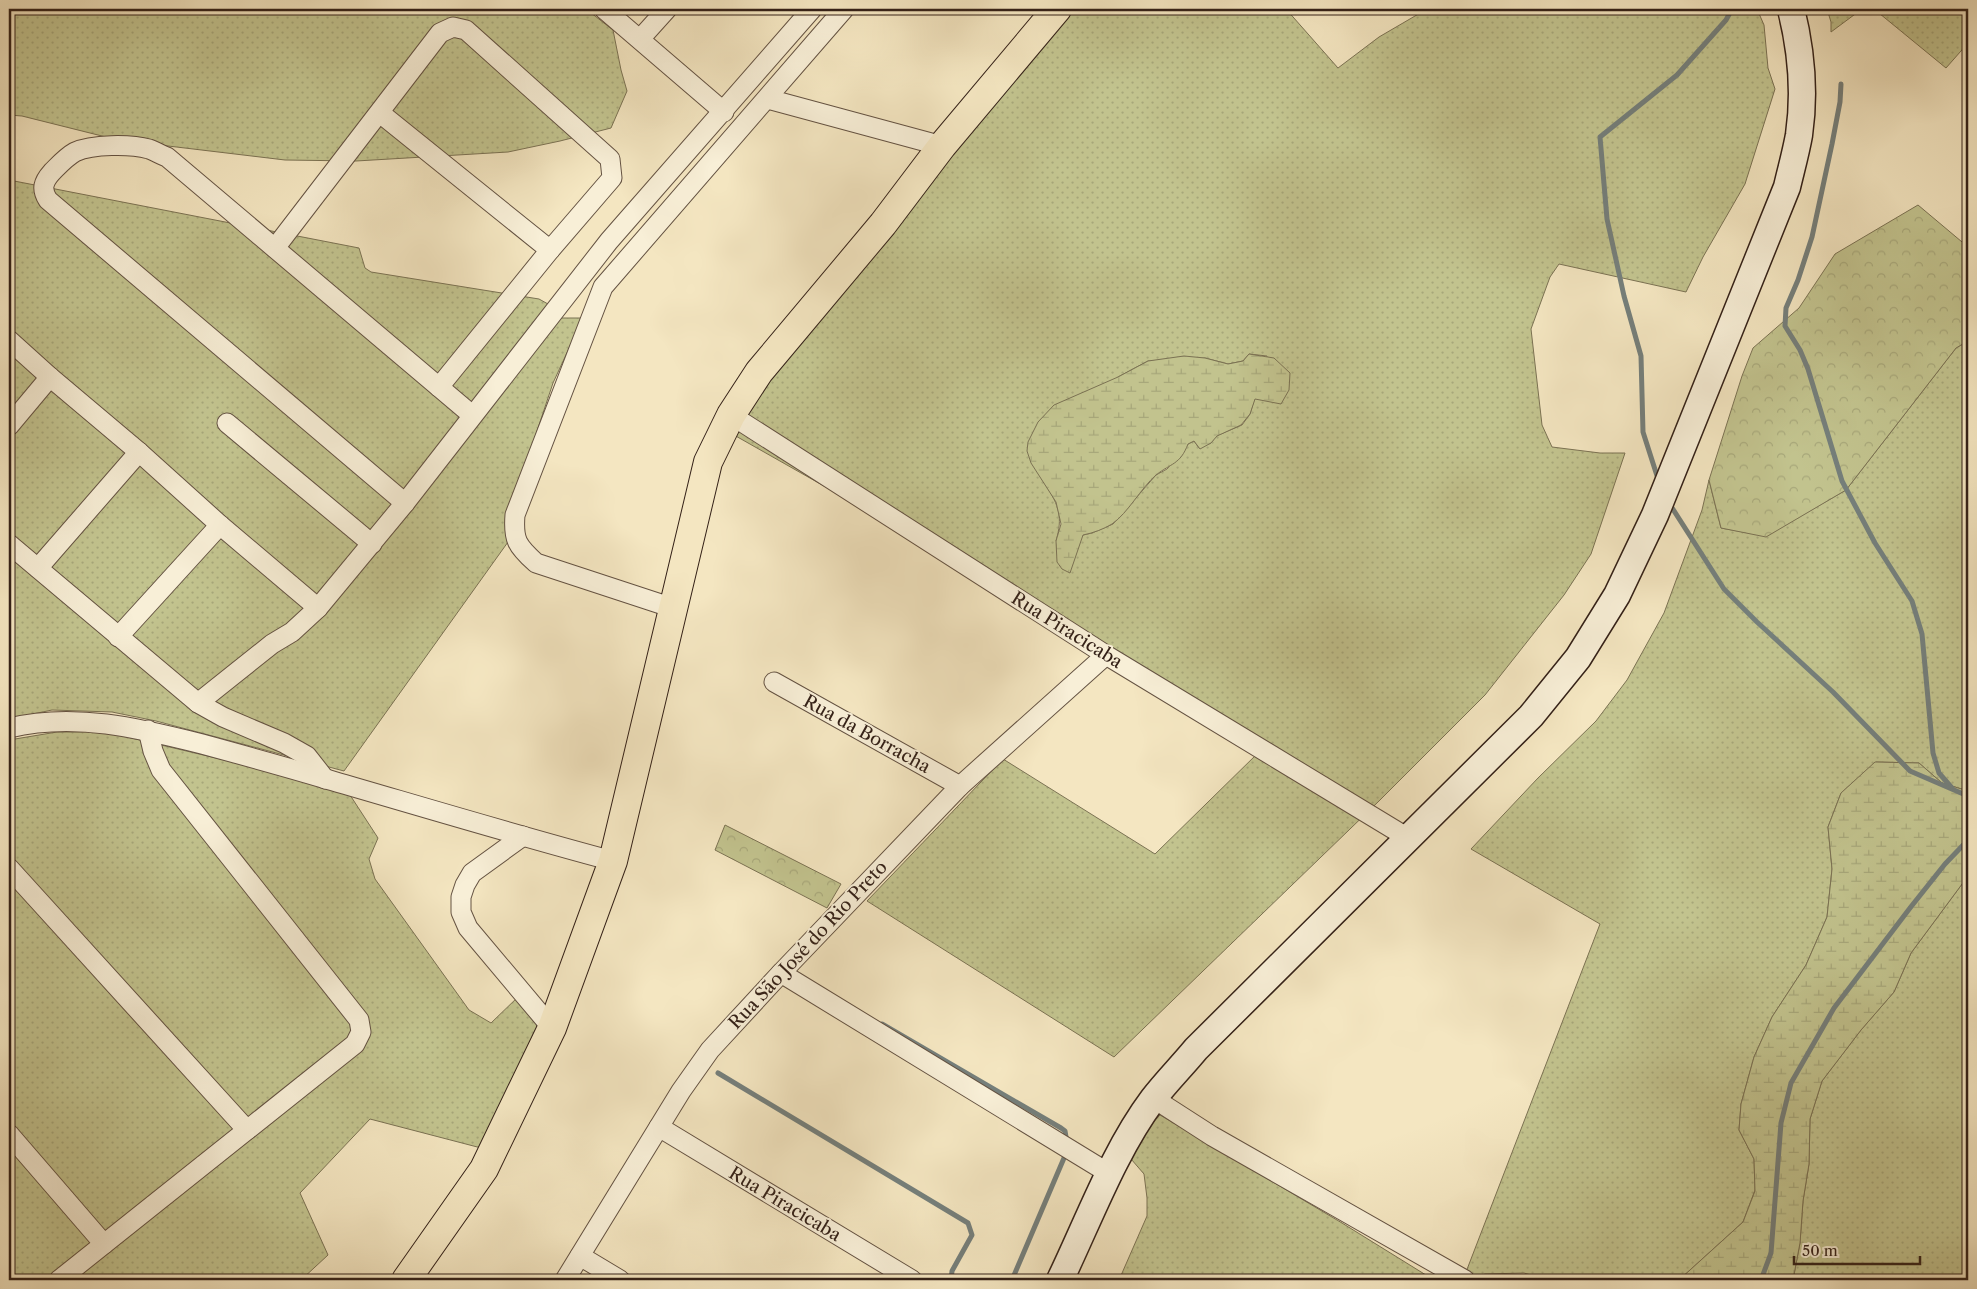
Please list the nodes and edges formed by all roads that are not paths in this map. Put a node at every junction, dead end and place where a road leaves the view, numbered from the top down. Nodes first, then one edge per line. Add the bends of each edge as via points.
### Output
1 (604, 9) edge
2 (667, 9) edge
3 (812, 9) edge
4 (844, 9) edge
5 (1057, 9) edge
6 (1791, 9) edge
7 (640, 39) junction
8 (768, 98) junction
9 (724, 112) junction
10 (380, 113) junction
11 (942, 146) junction
12 (609, 242) junction
13 (275, 248) junction
14 (550, 250) junction
15 (603, 287) junction
16 (9, 340) edge
17 (50, 377) junction
18 (440, 388) junction
19 (472, 415) junction
20 (731, 415) junction
21 (227, 422) dead end
22 (9, 426) edge
23 (139, 452) junction
24 (405, 503) junction
25 (220, 525) junction
26 (9, 544) edge
27 (372, 544) junction
28 (38, 568) junction
29 (318, 608) junction
30 (673, 608) junction
31 (118, 637) junction
32 (1106, 654) junction
33 (774, 682) dead end
34 (198, 702) junction
35 (9, 728) edge
36 (148, 730) junction
37 (325, 778) junction
38 (960, 786) junction
39 (523, 836) junction
40 (1408, 838) junction
41 (613, 861) junction
42 (9, 868) edge
43 (781, 973) junction
44 (552, 1028) junction
45 (1153, 1098) junction
46 (659, 1127) junction
47 (247, 1130) junction
48 (9, 1134) edge
49 (1110, 1174) junction
50 (104, 1244) junction
51 (580, 1256) junction
52 (59, 1280) edge
53 (406, 1280) edge
54 (565, 1280) edge
55 (620, 1280) edge
56 (912, 1280) edge
57 (1060, 1280) edge
58 (1465, 1280) edge

1 - 7 street
2 - 7 street
3 - 9 street
4 - 8 street
5 - 11 main road
6 - 40 main road via 1797,34 1801,83 1799,135 1786,187 1655,515 1617,595 1578,658 1531,716
7 - 9 street
8 - 11 street
8 - 15 street
9 - 12 street
10 - 13 street
10 - 14 street
10 - 14 street via 440,33 453,27 466,30 610,159 612,178
11 - 20 main road via 883,224 758,372
12 - 15 street
12 - 19 street
13 - 18 street
13 - 24 street via 167,157 148,149 94,147 76,152 62,160 43,186 48,200
14 - 18 street
15 - 30 street via 515,515 514,533 521,550 536,563
16 - 17 street
17 - 22 street
17 - 23 street
18 - 19 street
19 - 24 street
20 - 30 main road via 708,462
20 - 32 street, Rua Piracicaba
21 - 27 street
23 - 25 street
23 - 28 street
24 - 27 street
25 - 29 street
25 - 31 street
26 - 28 street
27 - 29 street
28 - 31 street
29 - 34 street via 292,632
30 - 41 main road
31 - 34 street
32 - 38 street, Rua São José do Rio Preto
32 - 40 street, Rua Piracicaba
33 - 38 street, Rua da Borracha
34 - 37 street via 308,756
35 - 36 street via 66,720
36 - 37 street
36 - 47 street via 161,770 359,1020 361,1032 355,1044
37 - 39 street
38 - 43 street, Rua São José do Rio Preto
39 - 41 street
39 - 44 street via 472,873 461,897 461,912 468,928
40 - 45 main road via 1196,1050
41 - 44 main road
42 - 47 street
43 - 46 street, Rua São José do Rio Preto via 710,1050
43 - 49 street
44 - 53 main road via 484,1169
45 - 49 main road
45 - 58 street via 1212,1136
46 - 51 street, Rua São José do Rio Preto
46 - 56 street, Rua Piracicaba
47 - 50 street
48 - 50 street
49 - 57 main road
50 - 52 street
51 - 54 street, Rua São José do Rio Preto
51 - 55 street

